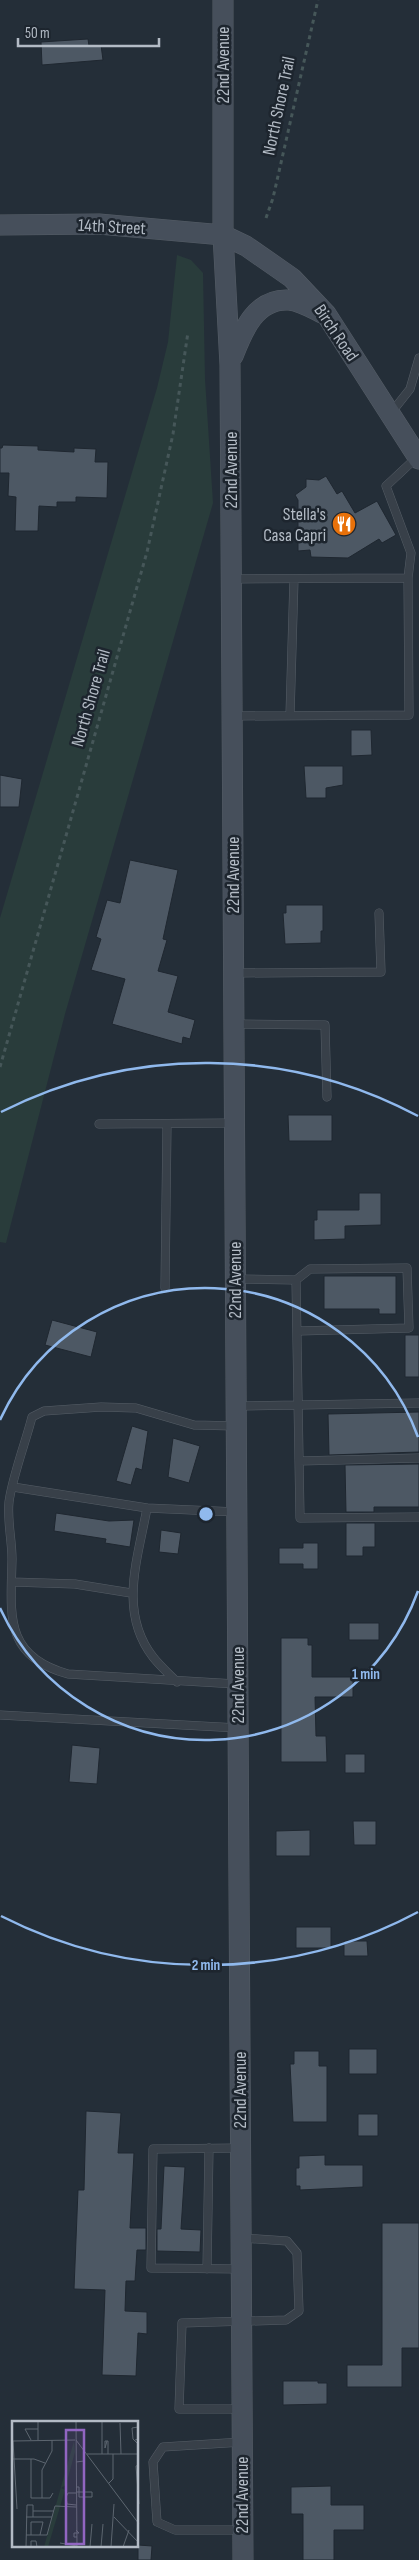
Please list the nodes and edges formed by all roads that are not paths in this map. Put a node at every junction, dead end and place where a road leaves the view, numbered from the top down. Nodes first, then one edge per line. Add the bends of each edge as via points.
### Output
1 (223, 0) edge
2 (0, 225) edge
3 (223, 234) junction
4 (326, 314) junction
5 (419, 358) edge
6 (230, 364) junction
7 (389, 414) junction
8 (418, 458) edge
9 (408, 578) junction
10 (232, 579) junction
11 (294, 579) junction
12 (290, 715) junction
13 (232, 716) junction
14 (379, 913) dead end
15 (234, 973) junction
16 (234, 1024) junction
17 (327, 1097) dead end
18 (234, 1123) junction
19 (99, 1124) dead end
20 (167, 1124) junction
21 (235, 1279) junction
22 (296, 1280) junction
23 (165, 1288) dead end
24 (298, 1331) junction
25 (419, 1403) edge
26 (299, 1405) junction
27 (236, 1416) junction
28 (419, 1458) edge
29 (299, 1460) junction
30 (14, 1486) junction
31 (148, 1508) junction
32 (237, 1512) junction
33 (419, 1517) edge
34 (12, 1582) junction
35 (131, 1593) junction
36 (177, 1682) junction
37 (238, 1684) junction
38 (0, 1715) edge
39 (238, 1728) junction
40 (209, 2148) junction
41 (240, 2148) junction
42 (241, 2237) junction
43 (206, 2269) junction
44 (241, 2269) junction
45 (241, 2323) junction
46 (242, 2409) junction
47 (242, 2442) junction
48 (242, 2530) junction
49 (242, 2560) edge

1 - 3 street, 22nd Avenue
2 - 3 street, 14th Street via 99,224
3 - 4 street, Birch Road via 277,266
3 - 6 street, 22nd Avenue
4 - 6 street via 290,300 263,306 244,328
4 - 7 street, Birch Road
5 - 7 lane via 410,389
6 - 10 street, 22nd Avenue
7 - 8 street, Birch Road
8 - 9 lane via 386,486 411,553
9 - 11 lane
9 - 12 lane via 410,715
10 - 11 lane
10 - 13 street, 22nd Avenue
11 - 12 lane
12 - 13 lane
13 - 15 street, 22nd Avenue
14 - 15 lane via 381,972
15 - 16 street, 22nd Avenue
16 - 17 lane via 325,1025
16 - 18 street, 22nd Avenue
18 - 20 lane
18 - 21 street, 22nd Avenue
19 - 20 lane
20 - 23 lane
21 - 22 lane
21 - 27 street, 22nd Avenue
22 - 24 lane
22 - 24 lane via 310,1269 407,1268 410,1328
24 - 26 lane
25 - 26 lane
26 - 27 lane
26 - 29 lane
27 - 30 lane via 194,1425 136,1408 44,1411 32,1417
27 - 32 street, 22nd Avenue
28 - 29 lane
29 - 33 lane via 300,1518
30 - 31 lane
30 - 34 lane via 9,1502
31 - 32 lane
31 - 35 lane
32 - 37 street, 22nd Avenue
34 - 35 lane via 75,1584
34 - 36 lane via 11,1618 19,1639 31,1656 48,1668 68,1674
35 - 36 lane via 136,1624 152,1656
36 - 37 lane
37 - 39 street, 22nd Avenue
38 - 39 lane
39 - 41 street, 22nd Avenue
40 - 41 lane
40 - 43 lane
40 - 43 lane via 153,2149 151,2268
41 - 42 street, 22nd Avenue
42 - 44 street, 22nd Avenue
42 - 45 lane via 287,2241 297,2253 299,2311 286,2320
43 - 44 lane
44 - 45 street, 22nd Avenue
45 - 46 street, 22nd Avenue
45 - 46 lane via 182,2323 179,2409
46 - 47 street, 22nd Avenue
47 - 48 street, 22nd Avenue
47 - 48 lane via 164,2447 153,2462 157,2522 175,2530
48 - 49 street, 22nd Avenue

